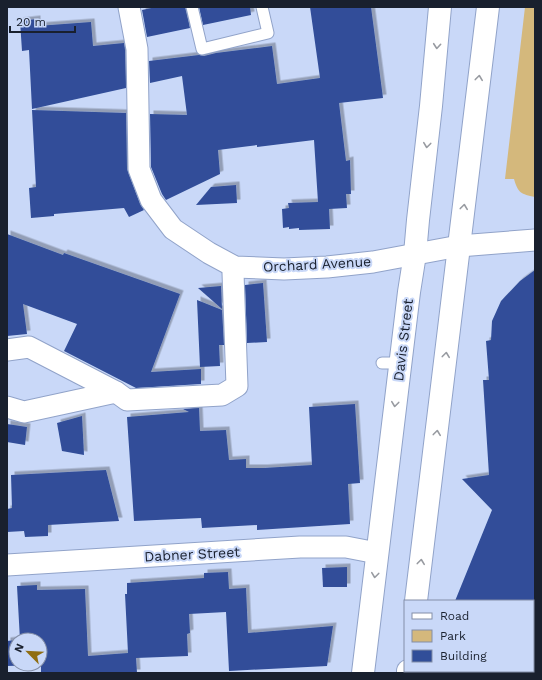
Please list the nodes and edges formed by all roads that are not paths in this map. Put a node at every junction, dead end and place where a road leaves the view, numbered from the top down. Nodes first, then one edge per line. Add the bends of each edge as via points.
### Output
1 (129, 7) edge
2 (192, 7) edge
3 (262, 7) edge
4 (440, 7) edge
5 (488, 7) edge
6 (535, 240) edge
7 (459, 246) junction
8 (415, 254) junction
9 (235, 267) junction
10 (7, 350) edge
11 (116, 392) junction
12 (7, 407) edge
13 (377, 553) junction
14 (7, 565) edge
15 (416, 600) edge
16 (363, 673) edge

1 - 9 street, Orchard Avenue via 137,49 139,169 151,200 173,229 209,254
2 - 3 lane via 202,49 268,33
4 -> 8 main road, Davis Street
7 -> 5 main road
6 - 7 street, Orchard Avenue
7 - 8 street, Orchard Avenue
15 -> 7 main road
8 - 9 street, Orchard Avenue via 327,267
8 -> 13 main road, Davis Street via 391,363
9 - 11 street via 237,386 222,395 127,400
10 - 11 street via 29,346
11 - 12 street via 24,412
13 - 14 street, Dabner Street via 346,547 300,547
13 -> 16 main road, Davis Street

